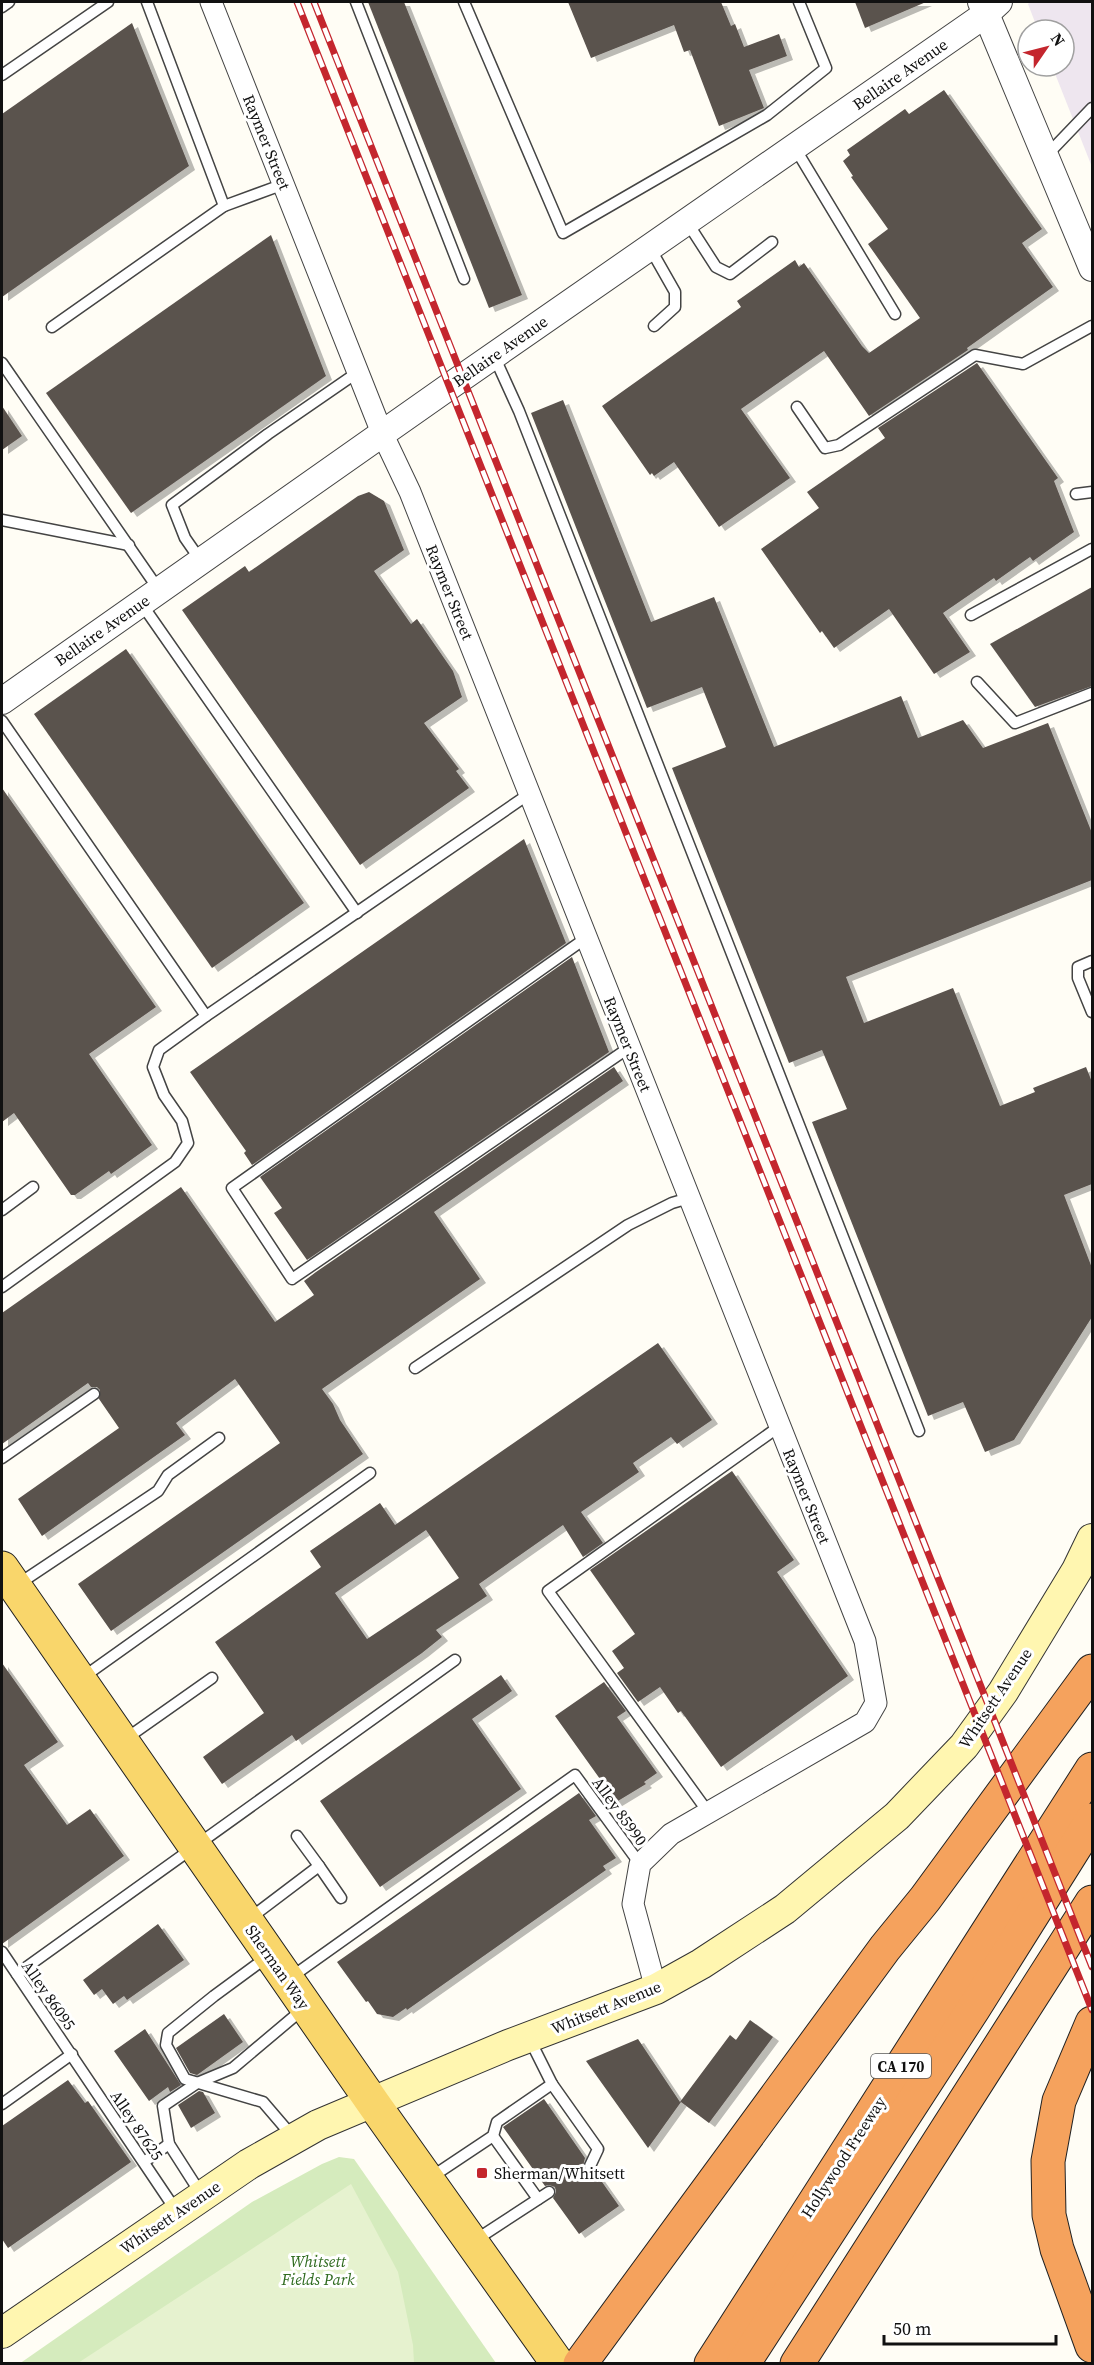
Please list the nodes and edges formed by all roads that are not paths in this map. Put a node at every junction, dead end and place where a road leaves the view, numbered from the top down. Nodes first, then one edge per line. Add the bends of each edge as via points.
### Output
1 (9, 2) edge
2 (108, 2) edge
3 (147, 2) edge
4 (212, 2) edge
5 (356, 2) edge
6 (464, 2) edge
7 (799, 2) edge
8 (989, 6) edge
9 (2, 7) edge
10 (2, 75) edge
11 (1092, 108) edge
12 (795, 147) junction
13 (1046, 157) junction
14 (284, 184) junction
15 (224, 207) junction
16 (687, 222) junction
17 (772, 242) dead end
18 (650, 248) junction
19 (1092, 268) edge
20 (464, 279) dead end
21 (895, 314) dead end
22 (654, 326) dead end
23 (1092, 326) edge
24 (52, 327) dead end
25 (494, 356) junction
26 (2, 363) edge
27 (358, 372) junction
28 (796, 407) dead end
29 (382, 434) junction
30 (1092, 492) edge
31 (1076, 494) dead end
32 (2, 520) edge
33 (129, 545) junction
34 (1092, 549) edge
35 (201, 561) junction
36 (150, 597) junction
37 (971, 615) dead end
38 (977, 682) dead end
39 (1092, 693) edge
40 (2, 701) edge
41 (2, 722) edge
42 (529, 794) junction
43 (357, 913) junction
44 (586, 938) junction
45 (1092, 961) edge
46 (1092, 1012) edge
47 (206, 1016) junction
48 (630, 1047) junction
49 (33, 1187) dead end
50 (689, 1198) junction
51 (2, 1210) edge
52 (2, 1287) edge
53 (416, 1368) dead end
54 (94, 1394) dead end
55 (780, 1426) junction
56 (919, 1431) dead end
57 (219, 1438) dead end
58 (2, 1458) edge
59 (370, 1473) dead end
60 (1092, 1539) edge
61 (8, 1577) edge
62 (455, 1660) dead end
63 (1092, 1671) edge
64 (212, 1678) dead end
65 (79, 1680) junction
66 (122, 1742) junction
67 (1092, 1769) edge
68 (708, 1812) junction
69 (1092, 1820) edge
70 (297, 1836) dead end
71 (195, 1848) junction
72 (1092, 1859) edge
73 (640, 1864) junction
74 (319, 1866) junction
75 (340, 1898) dead end
76 (1092, 1902) edge
77 (246, 1921) junction
78 (2, 1952) edge
79 (278, 1968) junction
80 (17, 1974) junction
81 (656, 1989) junction
82 (305, 2007) junction
83 (1092, 2023) edge
84 (529, 2037) junction
85 (72, 2054) junction
86 (197, 2083) junction
87 (552, 2084) junction
88 (373, 2103) junction
89 (2, 2104) edge
90 (493, 2136) junction
91 (294, 2139) junction
92 (169, 2144) junction
93 (144, 2162) junction
94 (590, 2166) dead end
95 (427, 2180) junction
96 (549, 2192) dead end
97 (538, 2199) junction
98 (190, 2204) junction
99 (472, 2243) junction
100 (853, 2276) junction
101 (2, 2333) edge
102 (1092, 2346) edge
103 (558, 2364) edge
104 (580, 2364) edge
105 (711, 2364) edge
106 (743, 2364) edge
107 (766, 2364) edge
108 (797, 2364) edge
109 (812, 2364) edge

1 - 9 lane
2 - 10 lane
3 - 15 lane
4 - 14 street, Raymer Street
5 - 20 lane
6 - 7 lane via 563,233 767,115 826,68
8 - 12 street, Bellaire Avenue
8 - 13 street
11 - 13 lane
12 - 16 street, Bellaire Avenue
12 - 21 lane
13 - 19 street
14 - 15 lane
14 - 27 street, Raymer Street
15 - 24 lane
16 - 17 lane via 716,267 730,274
16 - 18 street, Bellaire Avenue
18 - 22 lane via 675,292 675,307
18 - 25 street, Bellaire Avenue
23 - 28 lane via 1023,364 975,355 839,445 825,448
25 - 29 street, Bellaire Avenue
25 - 56 lane via 519,411
26 - 33 lane
27 - 29 street, Raymer Street
27 - 35 lane via 172,505 185,538
29 - 35 street, Bellaire Avenue
29 - 42 street, Raymer Street via 410,492
30 - 31 lane
32 - 33 lane
33 - 36 lane
34 - 37 lane
35 - 36 street, Bellaire Avenue
36 - 40 street, Bellaire Avenue
36 - 43 lane
38 - 39 lane via 1015,723
41 - 47 lane
42 - 43 lane
42 - 44 street, Raymer Street
43 - 47 lane
44 - 48 street, Raymer Street
44 - 48 lane via 232,1188 292,1279
45 - 46 lane via 1078,967 1078,978
47 - 52 lane via 159,1050 153,1067 164,1095 182,1121 188,1143 175,1161
48 - 50 street, Raymer Street
49 - 51 lane
50 - 53 lane via 628,1225
50 - 55 street, Raymer Street
54 - 58 lane
55 - 68 street, Raymer Street via 865,1641 876,1703 865,1722
55 - 68 lane via 548,1591
57 - 61 lane via 168,1475 158,1491
59 - 65 lane
60 - 81 main road, Whitsett Avenue via 1003,1692 964,1746 897,1816 785,1909
61 - 65 main road, Sherman Way
62 - 71 lane
63 - 104 highway
64 - 66 lane
65 - 66 main road, Sherman Way
66 - 71 main road, Sherman Way
67 - 105 highway, Hollywood Freeway / CA 170
68 - 73 street, Raymer Street via 671,1834
69 - 106 highway
70 - 74 lane
71 - 77 main road, Sherman Way
71 - 80 lane
72 - 107 highway
73 - 79 lane, Alley 85990 via 575,1775
73 - 81 street via 633,1904
74 - 75 lane
74 - 77 lane
76 - 100 highway
77 - 79 main road, Sherman Way
78 - 80 lane, Alley 86095
79 - 82 main road, Sherman Way
79 - 86 lane via 214,1996 168,2033 166,2045 185,2079
80 - 85 lane, Alley 86095
81 - 84 main road, Whitsett Avenue
82 - 86 lane via 233,2068
82 - 88 main road, Sherman Way
83 - 102 highway via 1059,2101 1048,2162 1049,2215 1057,2249
84 - 87 lane
84 - 88 main road, Whitsett Avenue
85 - 89 lane
85 - 93 lane, Alley 87625
86 - 91 lane via 263,2102
86 - 92 lane via 163,2106
87 - 90 lane via 497,2122
87 - 94 lane via 598,2149
88 - 91 main road, Whitsett Avenue
88 - 95 main road, Sherman Way
90 - 95 lane
90 - 97 lane
91 - 98 main road, Whitsett Avenue
92 - 93 lane
92 - 98 lane
93 - 98 lane, Alley 87625
95 - 99 main road, Sherman Way
96 - 97 lane
97 - 99 lane
98 - 101 main road, Whitsett Avenue
99 - 103 main road, Sherman Way
100 - 108 highway
100 - 109 highway

